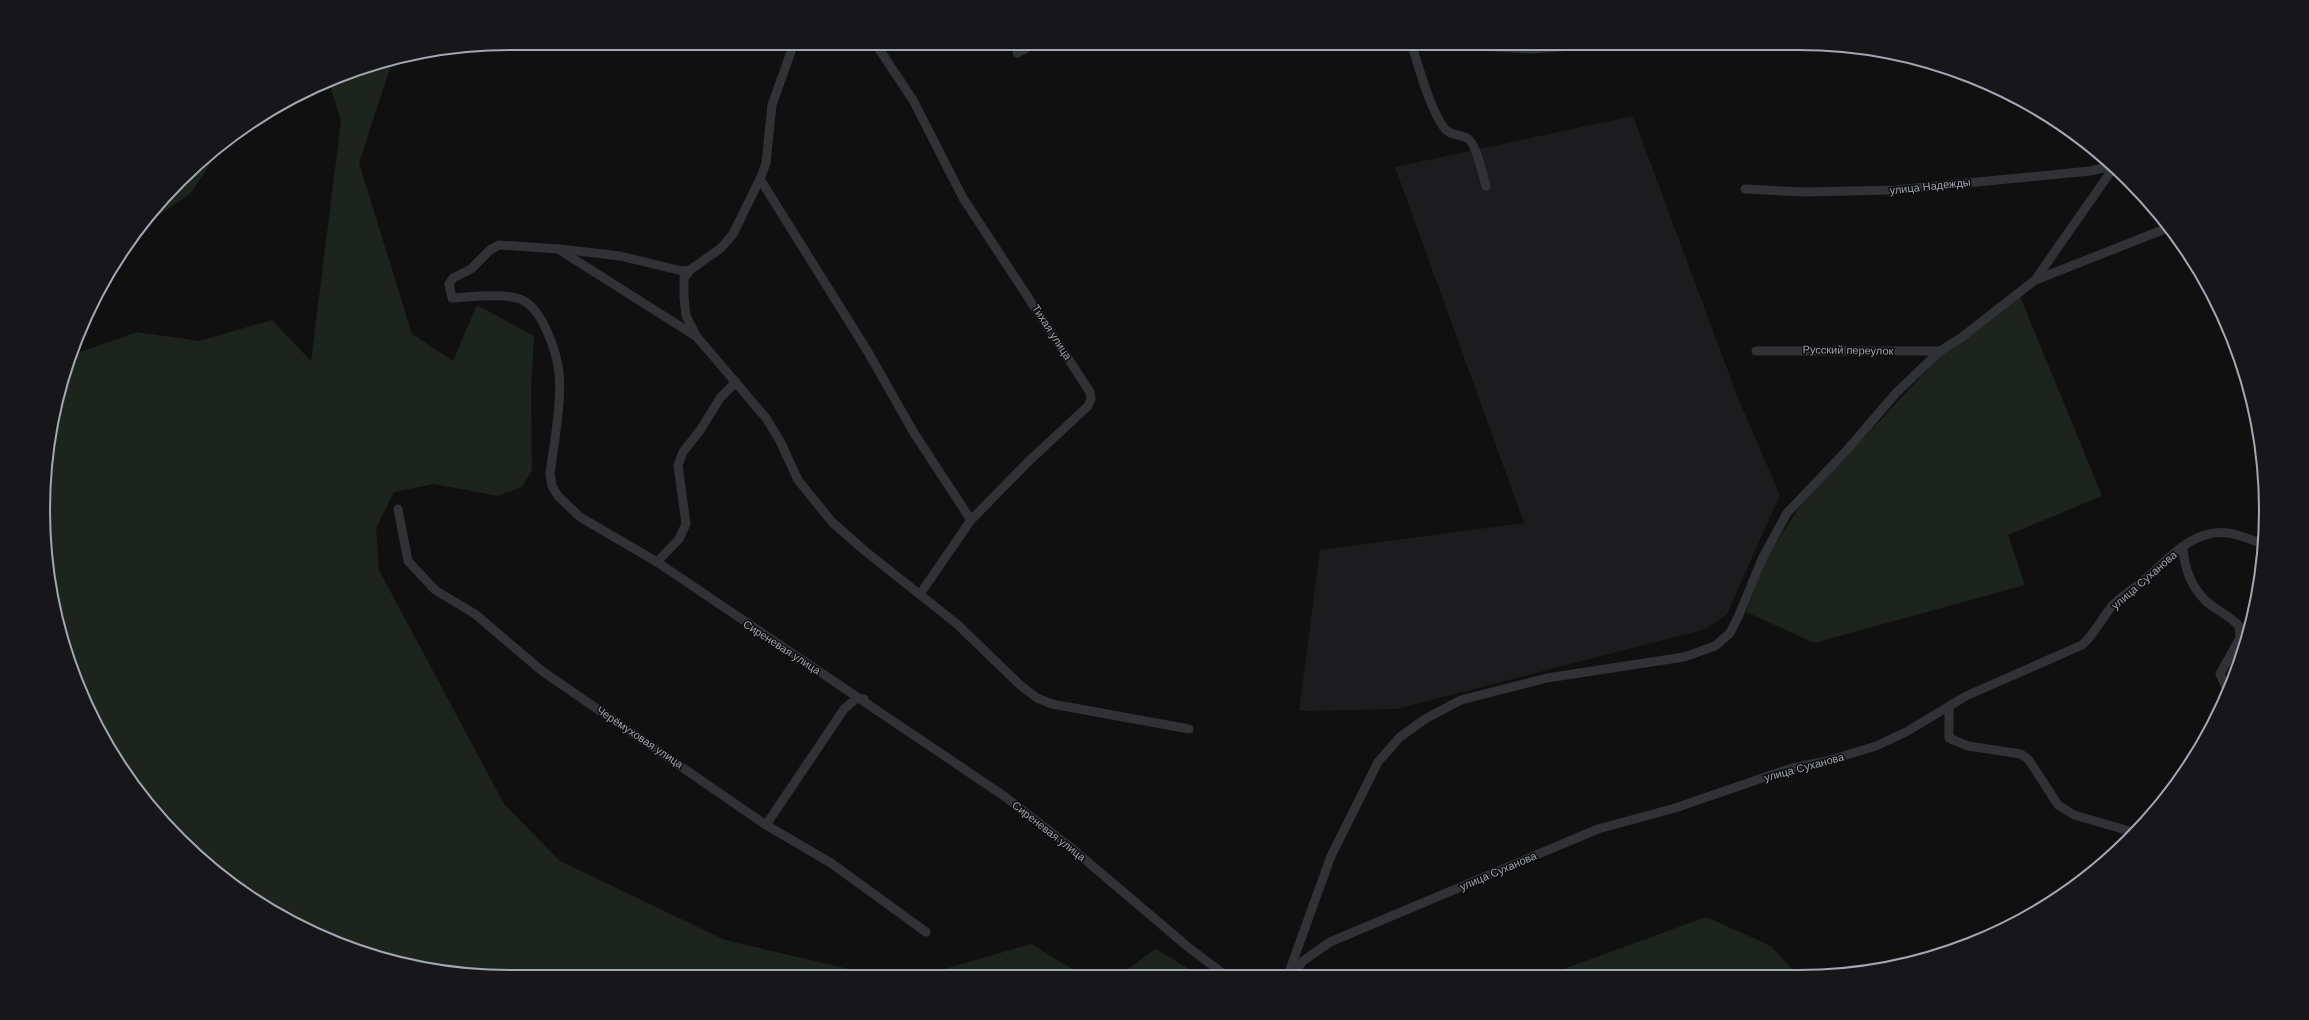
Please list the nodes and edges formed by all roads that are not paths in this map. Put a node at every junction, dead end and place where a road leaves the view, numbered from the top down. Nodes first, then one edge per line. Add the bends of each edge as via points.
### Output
1 (792, 50) edge
2 (880, 50) edge
3 (1024, 50) edge
4 (1414, 50) edge
5 (1017, 54) dead end
6 (2106, 168) edge
7 (2110, 172) edge
8 (760, 179) junction
9 (1486, 186) dead end
10 (1745, 190) dead end
11 (2164, 230) edge
12 (558, 249) junction
13 (690, 270) junction
14 (2035, 280) junction
15 (697, 337) junction
16 (1756, 351) dead end
17 (1940, 351) junction
18 (736, 382) junction
19 (398, 509) dead end
20 (971, 520) junction
21 (2258, 542) edge
22 (2183, 547) junction
23 (657, 562) junction
24 (920, 594) junction
25 (2225, 684) edge
26 (864, 699) junction
27 (1949, 707) junction
28 (1189, 729) dead end
29 (766, 825) junction
30 (2128, 831) edge
31 (926, 932) dead end
32 (1218, 970) edge
33 (1290, 970) edge
34 (1297, 970) edge

1 - 8 street via 772,105 766,163
2 - 20 street, Тихая улица via 913,100 963,198 1090,392 1088,406
3 - 5 street
4 - 9 street via 1445,130 1468,138 1474,144
6 - 10 street, улица Надежды via 1895,190
7 - 14 street
8 - 13 street via 733,234 721,248
8 - 20 street via 868,352 914,434
11 - 14 street
12 - 13 street via 620,256 682,271
12 - 15 street
12 - 23 street, Сиреневая улица via 499,246 490,250 471,268 453,278 449,284 452,298 512,298 523,300 538,312 549,337 559,373 550,473 552,486 558,496 580,517
13 - 15 street via 684,278 684,297 686,316
14 - 17 street via 1969,332
15 - 18 street
16 - 17 street, Русский переулок
17 - 33 street via 1896,393 1787,513 1763,557 1740,615 1730,633 1715,646 1684,657 1547,678 1461,700 1424,719 1400,737 1378,762 1331,856
18 - 23 street via 720,398 683,452 678,465 686,524 679,539
18 - 24 street via 766,418 798,480 832,522
19 - 29 street, Черёмуховая улица via 408,561 435,590 475,614 542,671
20 - 24 street, Тихая улица
21 - 22 street, улица Суханова via 2238,535 2219,533 2200,537
22 - 25 street via 2184,563 2197,590 2239,626 2240,638 2220,674
22 - 27 street, улица Суханова via 2113,605 2091,637 2082,645 1966,696
23 - 26 street, Сиреневая улица
24 - 28 street via 957,624 1020,685 1037,698 1052,704
26 - 29 street via 857,698 844,709
26 - 32 street, Сиреневая улица via 1004,796 1069,846
27 - 30 street via 1949,738 1968,746 2021,754 2029,760 2058,805 2074,815
27 - 34 street, улица Суханова via 1876,746 1827,761 1792,768 1675,808 1598,829 1330,942 1303,961
29 - 31 street, Черёмуховая улица via 831,863

